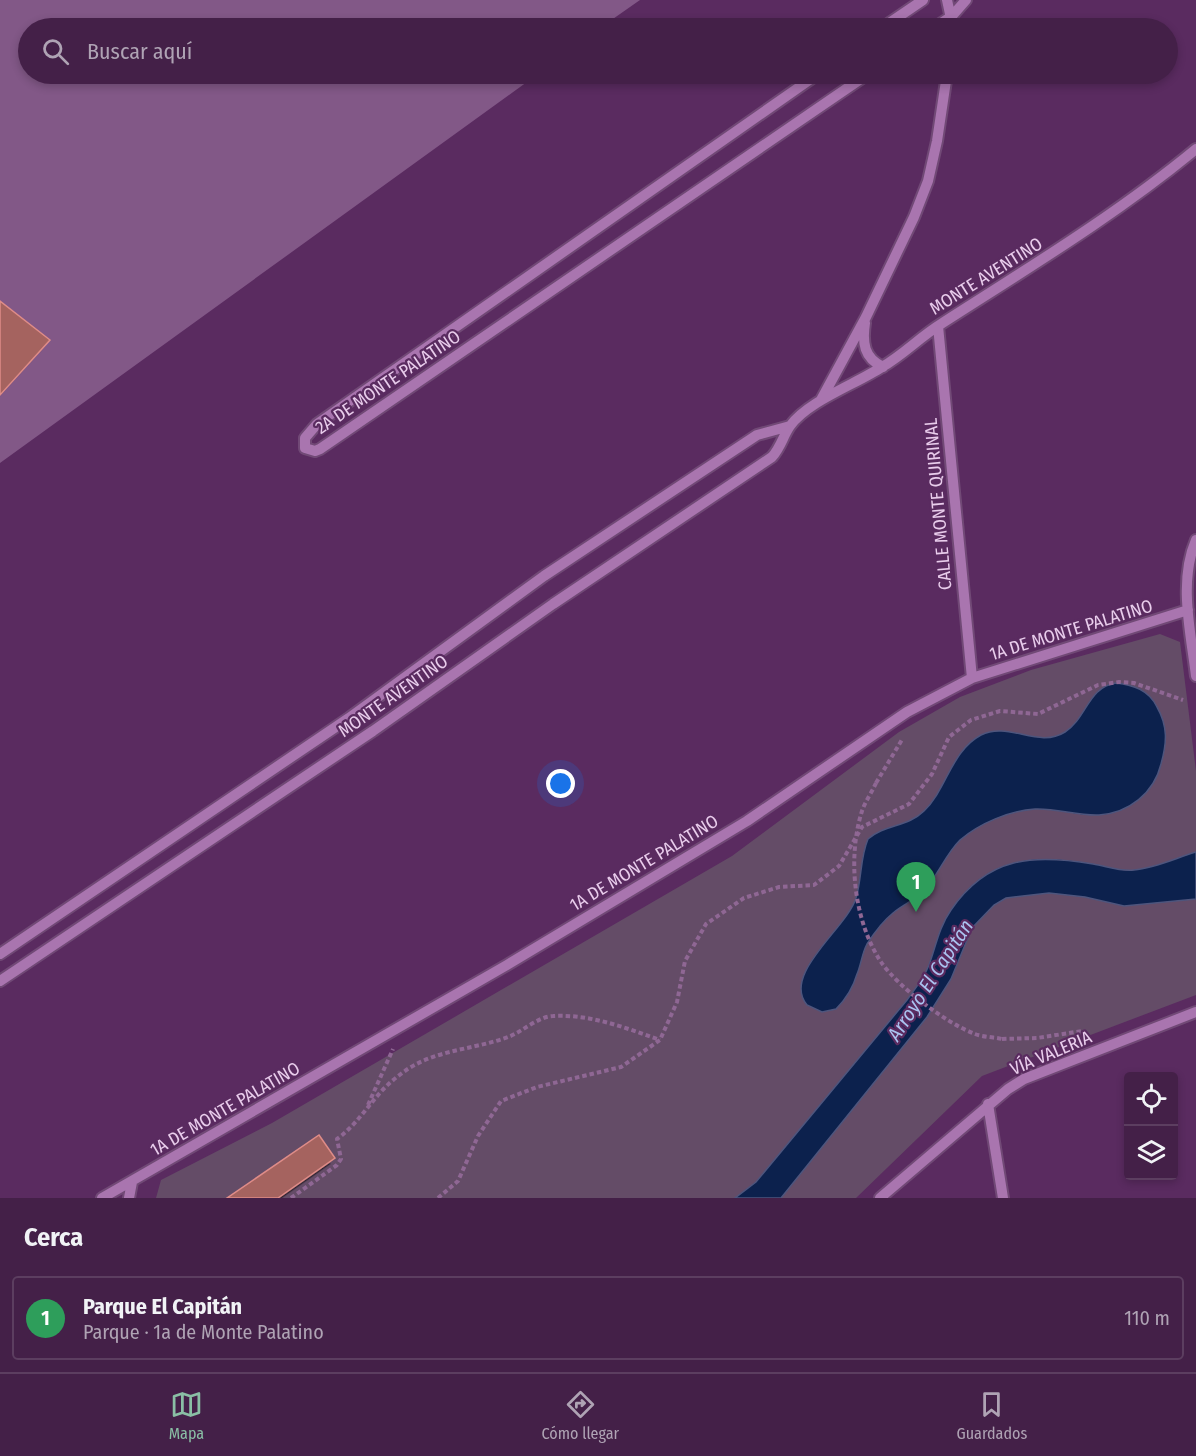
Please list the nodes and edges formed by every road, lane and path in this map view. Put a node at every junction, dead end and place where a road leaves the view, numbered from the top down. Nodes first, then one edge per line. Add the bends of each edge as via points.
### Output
1 (923, 0) edge
2 (947, 0) edge
3 (966, 0) edge
4 (952, 16) junction
5 (897, 18) edge
6 (949, 18) edge
7 (804, 84) edge
8 (853, 84) edge
9 (945, 84) edge
10 (1196, 148) edge
11 (866, 317) junction
12 (938, 326) junction
13 (883, 367) junction
14 (821, 401) junction
15 (790, 426) junction
16 (1196, 540) edge
17 (1188, 610) junction
18 (1196, 676) edge
19 (972, 678) junction
20 (1183, 700) dead end
21 (903, 738) dead end
22 (0, 954) edge
23 (0, 981) edge
24 (1196, 1012) edge
25 (1082, 1031) dead end
26 (660, 1040) junction
27 (393, 1048) dead end
28 (988, 1104) junction
29 (366, 1108) junction
30 (132, 1182) junction
31 (102, 1198) edge
32 (129, 1198) edge
33 (291, 1198) edge
34 (438, 1198) edge
35 (880, 1198) edge
36 (1003, 1198) edge

1 - 5 street
2 - 4 street
3 - 4 street
4 - 6 street
7 - 8 street, 2A DE MONTE PALATINO via 317,424 305,438 305,448 320,449
9 - 11 street via 928,181
10 - 12 street, MONTE AVENTINO via 1080,236
11 - 13 street via 864,347 873,363
11 - 14 street
12 - 13 street, MONTE AVENTINO
12 - 19 street, CALLE MONTE QUIRINAL
13 - 14 street, MONTE AVENTINO
14 - 15 street, MONTE AVENTINO
15 - 22 street, MONTE AVENTINO via 757,435 544,576 349,718
15 - 23 street, MONTE AVENTINO via 772,457
16 - 17 street via 1188,566
17 - 18 street
17 - 19 street, 1A DE MONTE PALATINO
19 - 30 street, 1A DE MONTE PALATINO via 907,712 747,821
20 - 26 path via 1134,683 1119,682 1098,685 1038,714 1000,711 970,720 949,737 932,774 909,804 862,826 839,866 814,885 779,887 744,898 706,924 685,961 677,1002
21 - 25 path, bridge via 862,811 855,855 863,924 881,962 925,1005 975,1034 1002,1039
24 - 28 street, VÍA VALERIA via 1024,1079
26 - 29 path via 611,1022 551,1016 508,1037 440,1053 397,1076
26 - 34 path via 621,1067 537,1087 501,1101 478,1136 458,1180
27 - 29 path
28 - 35 street, VÍA VALERIA
28 - 36 street
29 - 33 path via 354,1127 337,1139 341,1159
30 - 31 street, 1A DE MONTE PALATINO
30 - 32 street

